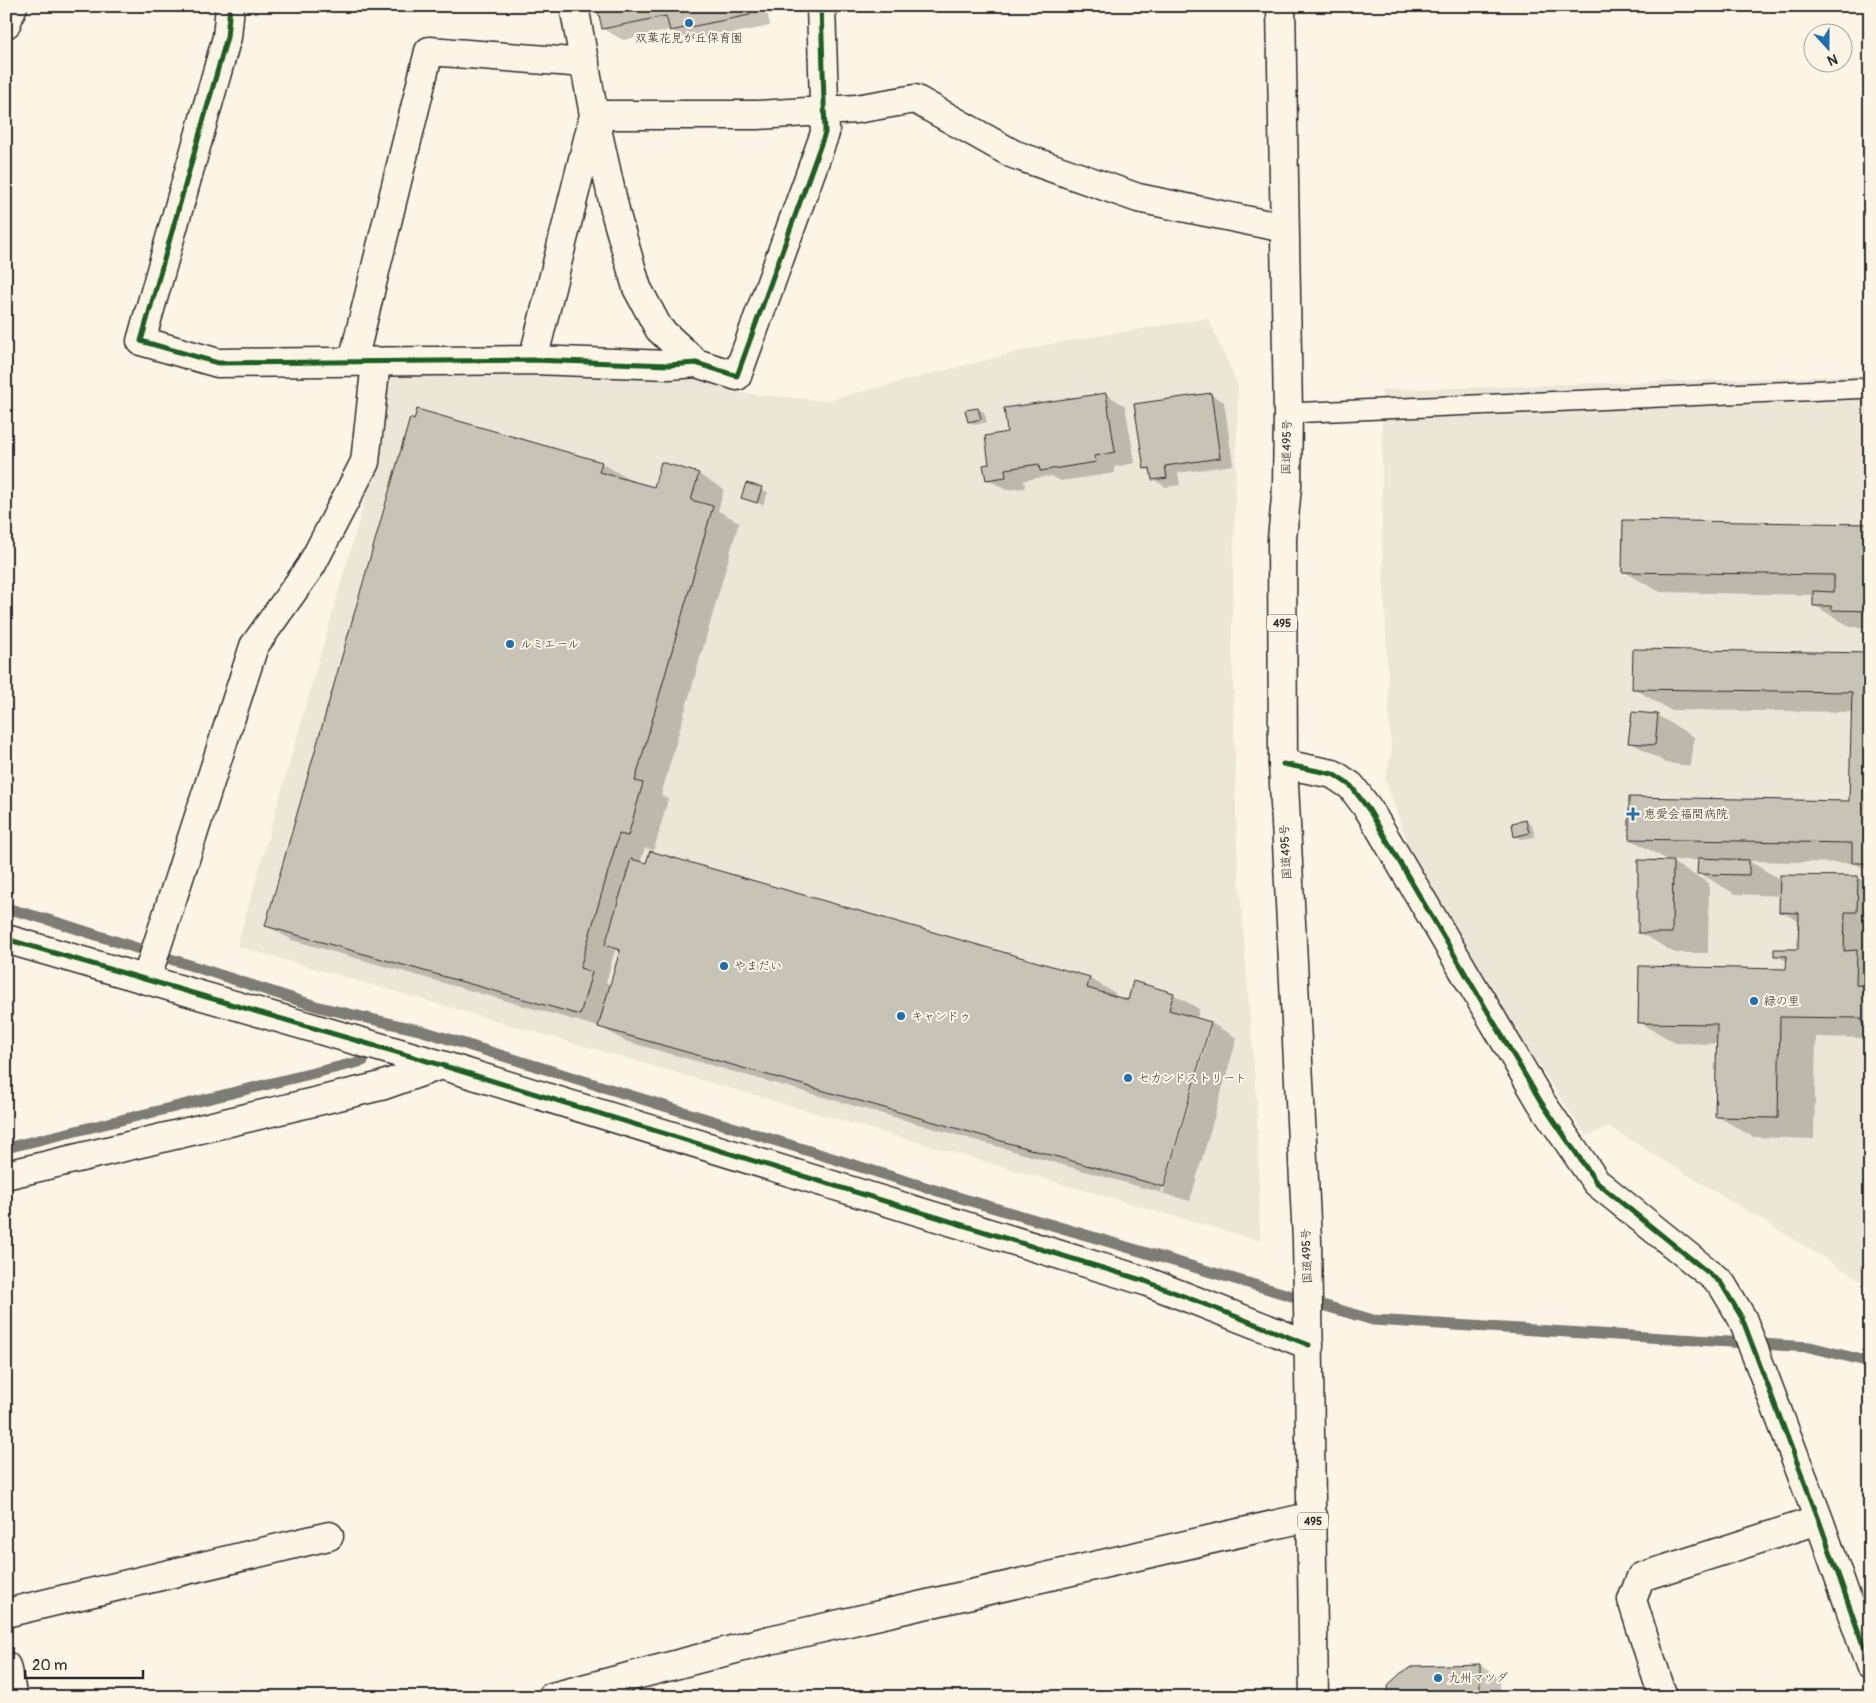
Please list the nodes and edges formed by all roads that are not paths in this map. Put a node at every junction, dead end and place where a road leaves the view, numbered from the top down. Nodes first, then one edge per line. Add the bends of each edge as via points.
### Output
1 (13, 6) edge
2 (230, 6) edge
3 (574, 6) edge
4 (821, 6) edge
5 (1281, 6) edge
6 (6, 24) edge
7 (585, 63) junction
8 (824, 110) junction
9 (594, 115) junction
10 (1284, 228) junction
11 (533, 360) junction
12 (365, 361) junction
13 (696, 363) junction
14 (1870, 388) edge
15 (1288, 413) junction
16 (1283, 764) junction
17 (6, 939) edge
18 (146, 980) junction
19 (441, 1065) junction
20 (6, 1175) edge
21 (1309, 1345) junction
22 (1313, 1516) junction
23 (1819, 1520) junction
24 (329, 1536) dead end
25 (6, 1613) edge
26 (1870, 1665) edge
27 (6, 1666) edge
28 (13, 1697) edge
29 (552, 1697) edge
30 (1314, 1697) edge
31 (1662, 1697) edge

1 - 6 main road
2 - 12 main road via 227,36 142,341 218,364
3 - 7 main road
4 - 8 main road
5 - 10 main road, 国道495号 / 495
7 - 9 main road
7 - 12 main road via 429,51
8 - 9 main road via 758,115
8 - 10 main road via 856,109 915,99 1013,154 1138,198
8 - 13 main road via 825,133 737,376
9 - 11 main road
9 - 13 main road via 616,215 637,288 659,329
10 - 15 main road, 国道495号 / 495
11 - 12 main road
11 - 13 main road
12 - 18 main road via 365,462 312,566 254,646
14 - 15 lane
15 - 16 main road, 国道495号 / 495 via 1287,487 1282,539
16 - 21 main road, 国道495号 / 495 via 1307,1240
16 - 23 main road via 1333,774 1351,786 1369,810 1541,1102 1596,1182 1721,1283 1742,1318
17 - 18 main road
18 - 19 main road
19 - 20 main road via 381,1086
19 - 21 main road via 1145,1281
21 - 22 main road, 国道495号 / 495
22 - 29 main road via 770,1640
22 - 30 main road, 国道495号 / 495
23 - 26 main road
23 - 31 main road via 1641,1577 1632,1600
24 - 25 main road
27 - 28 main road

